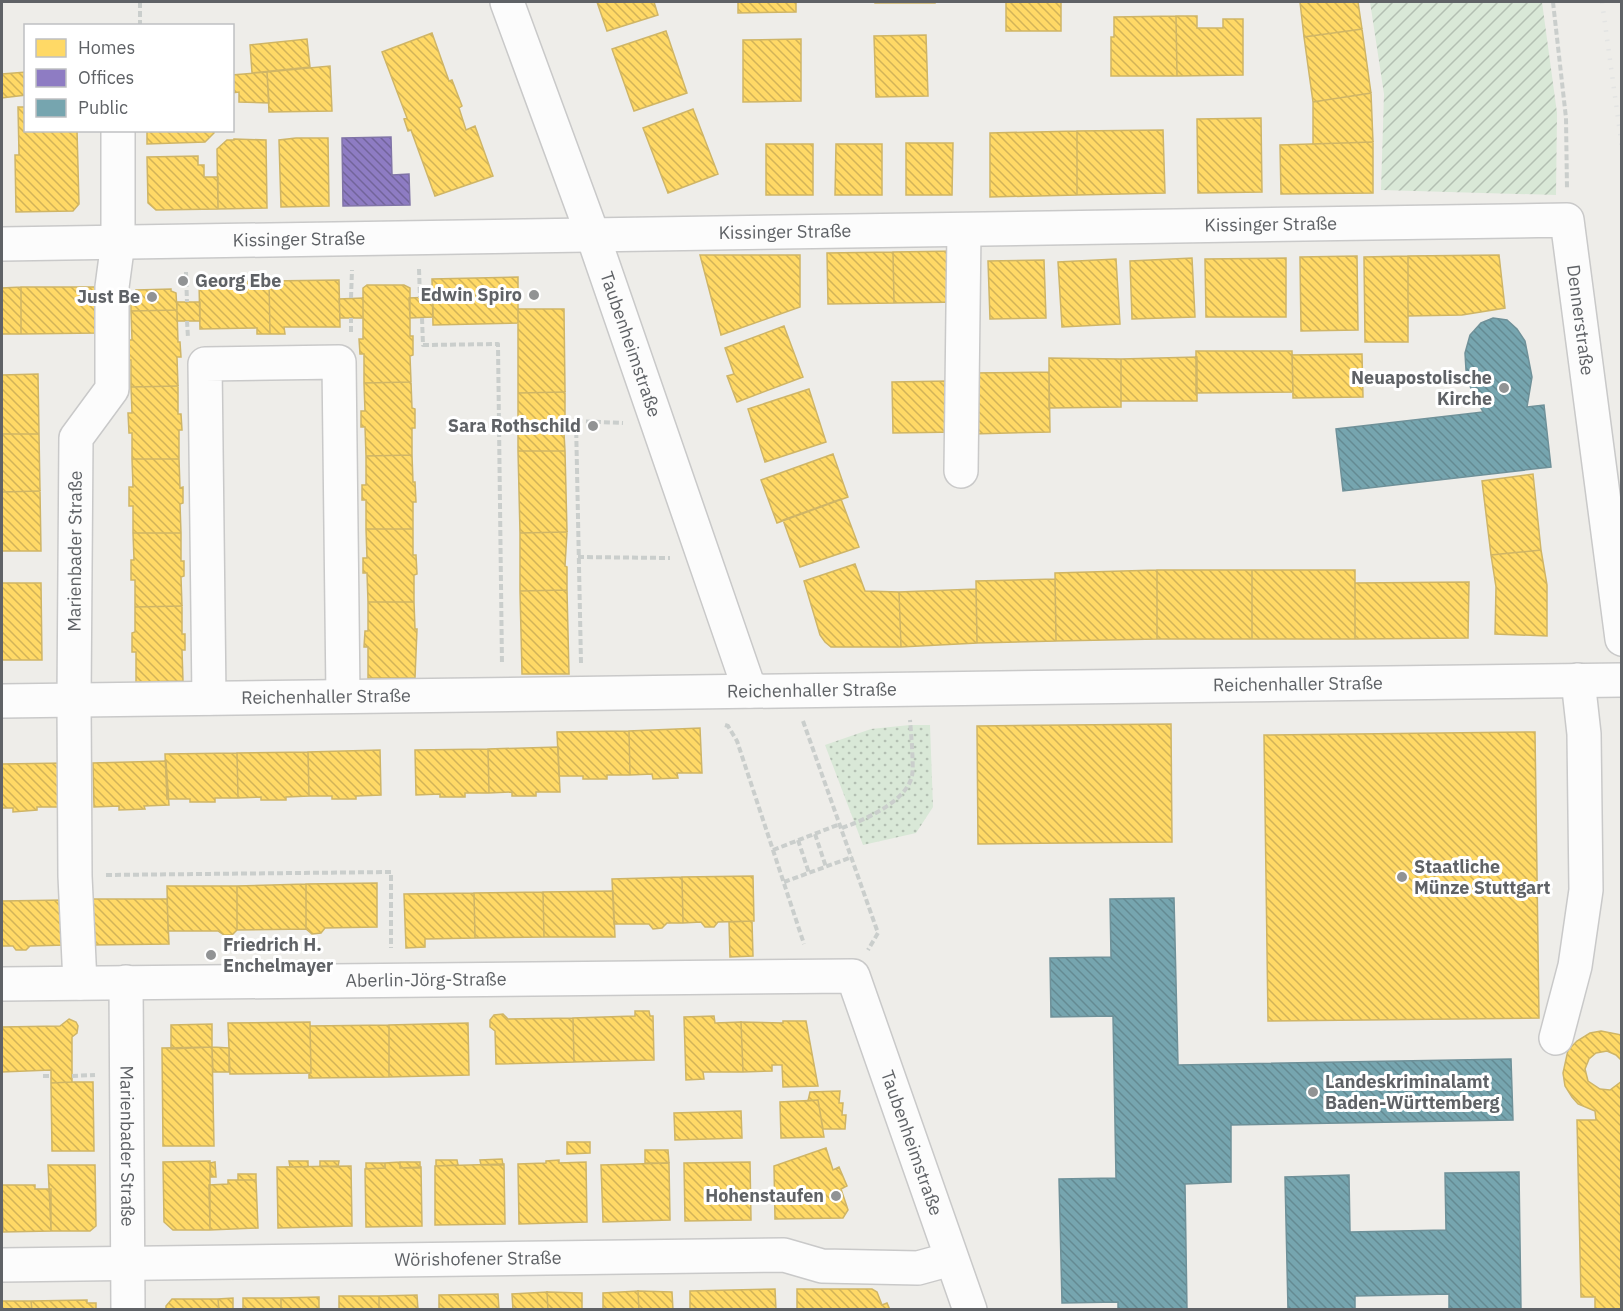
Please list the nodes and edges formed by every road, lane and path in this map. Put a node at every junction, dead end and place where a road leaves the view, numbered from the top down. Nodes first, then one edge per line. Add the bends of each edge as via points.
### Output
1 (140, 2) edge
2 (507, 2) edge
3 (1553, 2) edge
4 (140, 24) edge
5 (118, 132) edge
6 (1567, 220) junction
7 (964, 230) junction
8 (593, 236) junction
9 (118, 242) junction
10 (2, 244) edge
11 (422, 318) dead end
12 (624, 423) dead end
13 (961, 471) dead end
14 (578, 557) junction
15 (671, 558) dead end
16 (1622, 639) edge
17 (1578, 680) junction
18 (1622, 680) edge
19 (909, 689) junction
20 (795, 690) junction
21 (750, 691) junction
22 (693, 692) junction
23 (582, 693) junction
24 (502, 694) junction
25 (343, 696) junction
26 (209, 698) junction
27 (74, 700) junction
28 (2, 701) edge
29 (841, 826) junction
30 (815, 834) junction
31 (798, 840) junction
32 (773, 850) junction
33 (852, 857) junction
34 (826, 867) junction
35 (809, 873) junction
36 (75, 876) junction
37 (784, 882) junction
38 (808, 954) dead end
39 (853, 976) junction
40 (391, 980) junction
41 (126, 982) junction
42 (80, 983) junction
43 (2, 984) edge
44 (1556, 1038) dead end
45 (43, 1076) dead end
46 (51, 1076) dead end
47 (951, 1259) junction
48 (127, 1263) junction
49 (2, 1266) edge
50 (128, 1310) edge
51 (970, 1310) edge

1 - 4 path
2 - 8 street, Taubenheimstraße
3 - 6 path via 1566,118
5 - 9 street, Marienbader Straße
6 - 7 street, Kissinger Straße
6 - 16 street, Dennerstraße
7 - 8 street, Kissinger Straße
7 - 13 street
8 - 9 street, Kissinger Straße
8 - 21 street, Taubenheimstraße
9 - 10 street, Kissinger Straße
9 - 27 street, Marienbader Straße via 112,287 112,389 76,438
11 - 24 path via 423,345 498,344
12 - 14 path via 576,421
14 - 15 path
14 - 23 path
17 - 18 street, Reichenhaller Straße
17 - 19 street, Reichenhaller Straße
17 - 44 street via 1584,734 1586,890 1575,966
19 - 20 street, Reichenhaller Straße
19 - 29 path via 912,776 890,805
20 - 21 street, Reichenhaller Straße
20 - 29 path
21 - 22 street, Reichenhaller Straße
22 - 23 street, Reichenhaller Straße
22 - 32 path via 702,714 728,726 737,741
23 - 24 street, Reichenhaller Straße
24 - 25 street, Reichenhaller Straße
25 - 26 street, Reichenhaller Straße
25 - 26 street via 339,362 205,364
26 - 27 street, Reichenhaller Straße
27 - 28 street, Reichenhaller Straße
27 - 36 street, Marienbader Straße
29 - 30 path
29 - 33 path
30 - 31 path
30 - 34 path
31 - 32 path
31 - 35 path
32 - 37 path
33 - 34 path
33 - 39 path via 878,933
34 - 35 path
35 - 37 path
36 - 40 path via 391,872
36 - 42 street, Marienbader Straße
37 - 38 path
39 - 40 street, Aberlin-Jörg-Straße
39 - 47 street, Taubenheimstraße
40 - 41 street, Aberlin-Jörg-Straße
41 - 42 street, Aberlin-Jörg-Straße
41 - 48 street, Marienbader Straße
42 - 43 street, Aberlin-Jörg-Straße
45 - 46 path
47 - 48 street, Wörishofener Straße via 918,1268 822,1266 784,1255
47 - 51 street, Taubenheimstraße
48 - 49 street, Wörishofener Straße
48 - 50 street, Marienbader Straße

